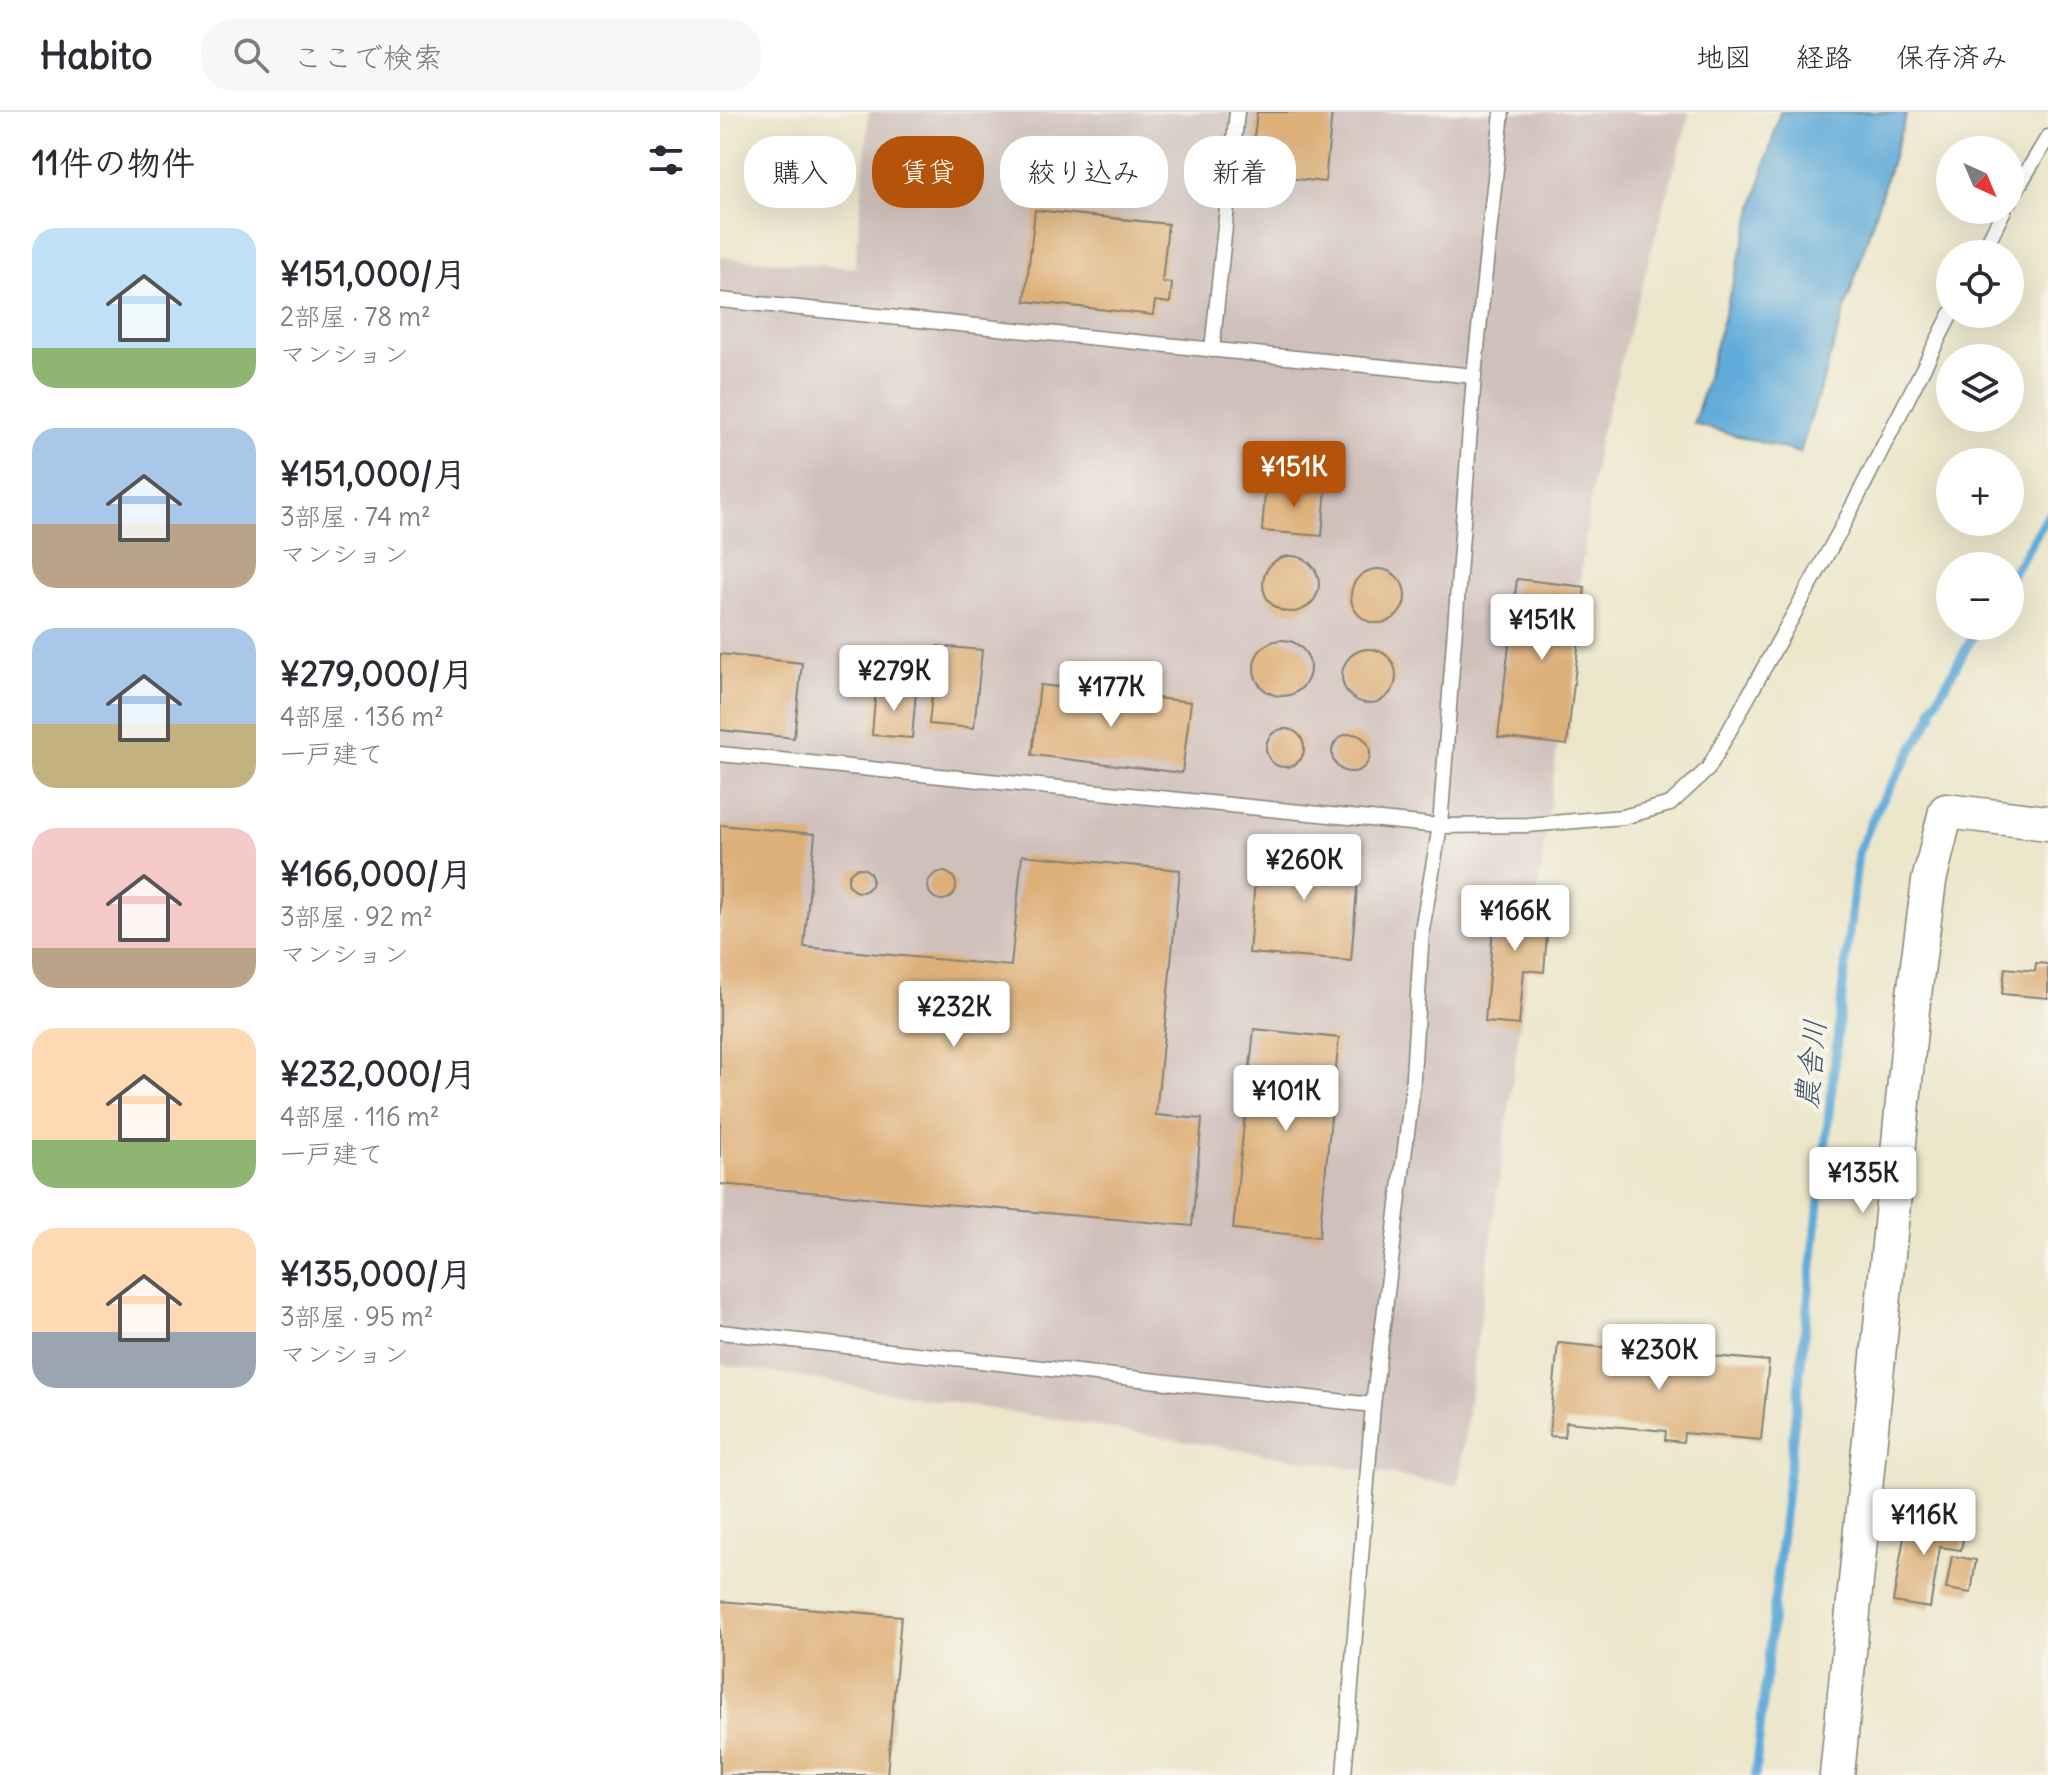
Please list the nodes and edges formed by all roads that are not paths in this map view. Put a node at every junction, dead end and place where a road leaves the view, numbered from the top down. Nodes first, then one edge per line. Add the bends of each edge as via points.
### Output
1 (1237, 112) edge
2 (1502, 112) edge
3 (2048, 137) edge
4 (2024, 177) edge
5 (720, 300) edge
6 (1944, 328) edge
7 (1212, 350) junction
8 (1474, 376) junction
9 (720, 754) edge
10 (2048, 823) edge
11 (1440, 826) junction
12 (720, 1332) edge
13 (1373, 1405) junction
14 (1344, 1775) edge
15 (1837, 1775) edge

1 - 7 lane
2 - 8 lane
3 - 4 lane
5 - 7 lane
6 - 11 lane via 1841,529 1708,769 1670,804 1623,817
7 - 8 lane
8 - 11 lane
9 - 11 lane
10 - 15 street via 1946,811 1929,881
11 - 13 lane via 1422,930 1412,1093
12 - 13 lane
13 - 14 lane

